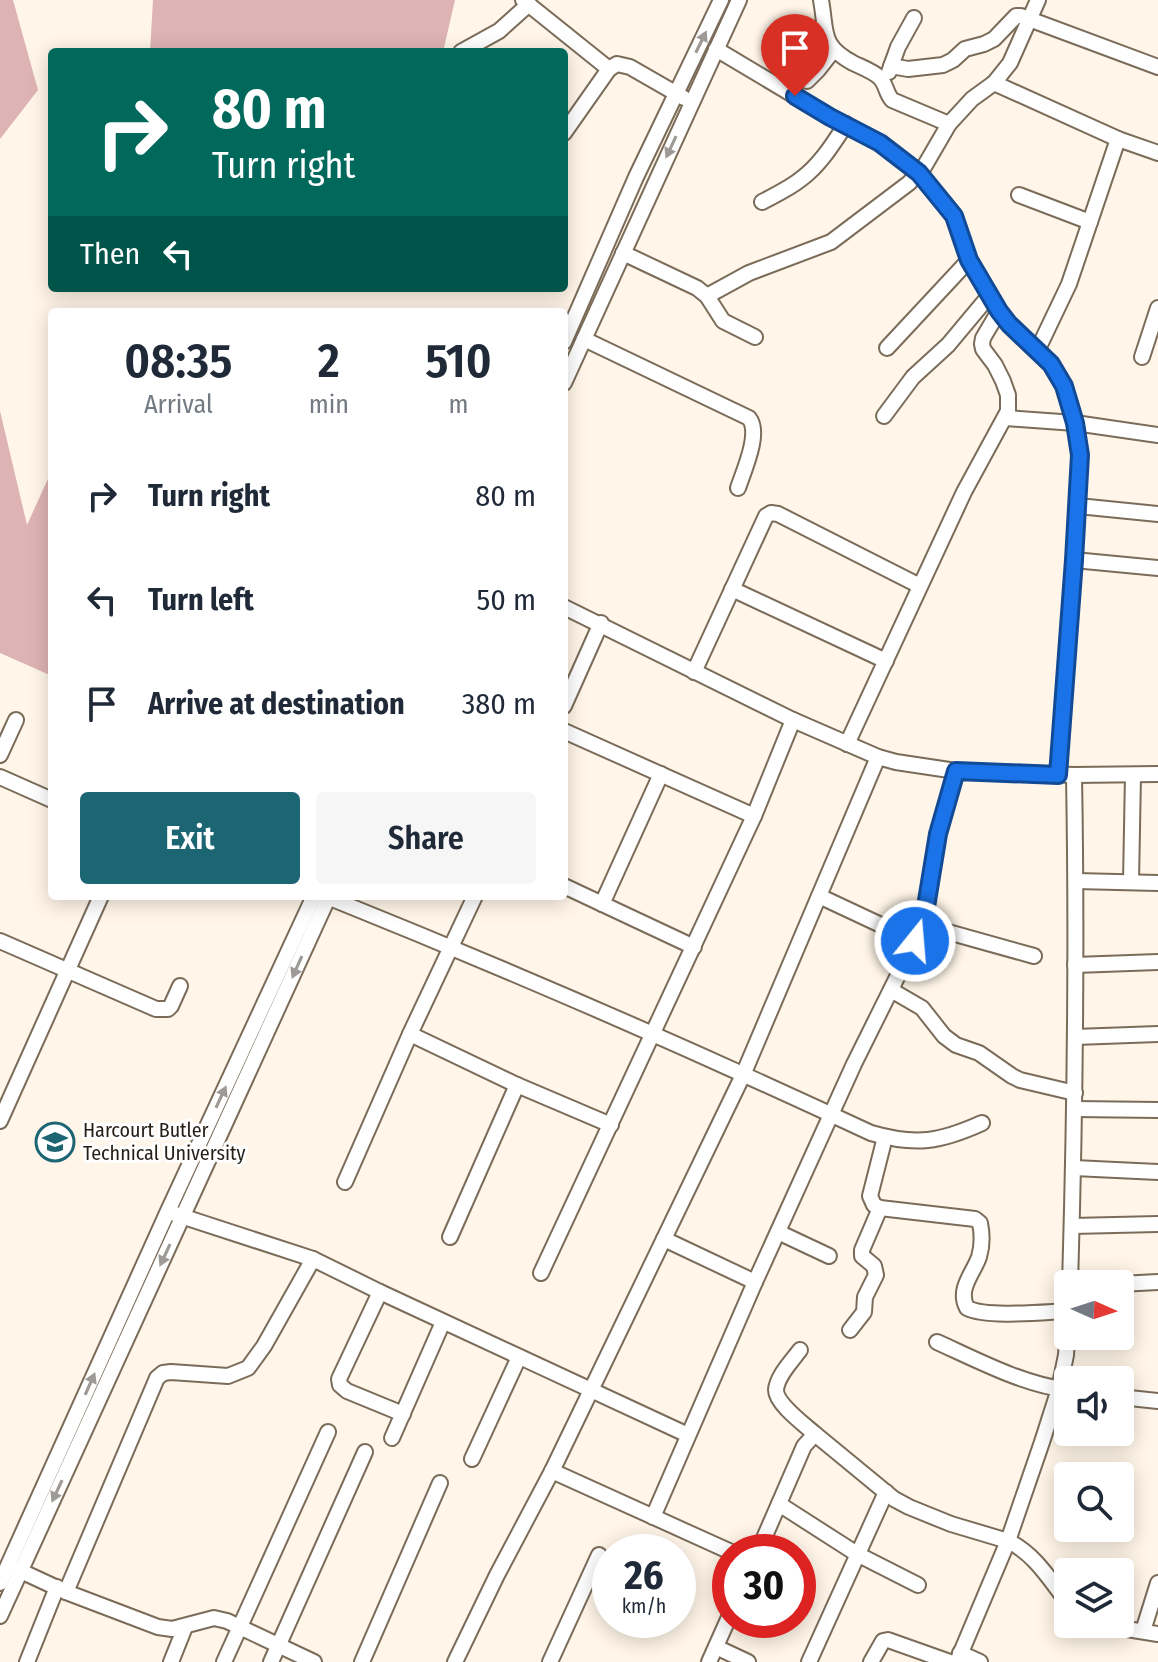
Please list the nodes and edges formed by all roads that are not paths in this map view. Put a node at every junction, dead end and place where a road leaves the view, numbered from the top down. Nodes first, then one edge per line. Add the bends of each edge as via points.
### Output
1 (721, 0) edge
2 (821, 0) edge
3 (1038, 0) edge
4 (736, 1) edge
5 (526, 2) edge
6 (914, 18) dead end
7 (1031, 18) junction
8 (468, 48) edge
9 (716, 49) junction
10 (833, 51) junction
11 (891, 66) junction
12 (1158, 67) edge
13 (609, 69) junction
14 (807, 81) dead end
15 (994, 83) junction
16 (885, 84) junction
17 (676, 94) junction
18 (692, 102) junction
19 (846, 124) junction
20 (568, 127) edge
21 (946, 130) junction
22 (1118, 139) junction
23 (1158, 153) edge
24 (919, 173) junction
25 (1019, 195) dead end
26 (762, 202) dead end
27 (1090, 222) junction
28 (601, 259) junction
29 (620, 260) junction
30 (969, 260) junction
31 (707, 296) junction
32 (989, 296) junction
33 (1158, 308) edge
34 (999, 311) junction
35 (568, 333) edge
36 (755, 337) dead end
37 (584, 339) junction
38 (1042, 341) junction
39 (887, 348) dead end
40 (1142, 357) dead end
41 (568, 374) edge
42 (884, 416) dead end
43 (1006, 418) junction
44 (1075, 423) junction
45 (1158, 435) edge
46 (738, 488) dead end
47 (1078, 506) junction
48 (1158, 514) edge
49 (1074, 560) junction
50 (1158, 568) edge
51 (920, 586) junction
52 (732, 589) junction
53 (568, 609) edge
54 (601, 623) junction
55 (886, 661) junction
56 (694, 672) junction
57 (568, 697) edge
58 (16, 720) dead end
59 (793, 720) junction
60 (568, 733) edge
61 (847, 744) junction
62 (0, 755) edge
63 (878, 757) junction
64 (956, 771) junction
65 (661, 774) junction
66 (1158, 774) edge
67 (1058, 775) junction
68 (1074, 775) junction
69 (1133, 775) junction
70 (0, 777) edge
71 (48, 798) edge
72 (754, 816) junction
73 (1076, 881) junction
74 (1131, 882) junction
75 (1158, 883) edge
76 (568, 888) edge
77 (819, 896) junction
78 (99, 900) edge
79 (322, 900) edge
80 (322, 900) edge
81 (334, 900) edge
82 (473, 900) edge
83 (602, 904) junction
84 (923, 925) junction
85 (0, 941) edge
86 (915, 941) junction
87 (451, 946) junction
88 (694, 947) junction
89 (1034, 956) dead end
90 (1158, 962) edge
91 (1075, 965) junction
92 (68, 970) junction
93 (180, 986) dead end
94 (891, 990) junction
95 (410, 1034) junction
96 (653, 1034) junction
97 (1158, 1034) edge
98 (1075, 1037) junction
99 (743, 1075) junction
100 (517, 1085) junction
101 (1075, 1093) junction
102 (5, 1098) edge
103 (1075, 1109) junction
104 (1158, 1110) edge
105 (832, 1115) junction
106 (0, 1121) edge
107 (982, 1123) dead end
108 (611, 1125) junction
109 (885, 1137) junction
110 (1074, 1168) junction
111 (1158, 1172) edge
112 (345, 1182) dead end
113 (880, 1208) junction
114 (168, 1211) junction
115 (183, 1216) junction
116 (1158, 1224) edge
117 (1072, 1226) junction
118 (778, 1232) junction
119 (450, 1237) dead end
120 (664, 1239) junction
121 (829, 1256) dead end
122 (313, 1259) junction
123 (1070, 1270) edge
124 (541, 1273) dead end
125 (755, 1282) junction
126 (1158, 1282) edge
127 (1134, 1283) edge
128 (380, 1292) junction
129 (1054, 1311) edge
130 (443, 1322) junction
131 (850, 1330) dead end
132 (937, 1342) dead end
133 (800, 1350) dead end
134 (519, 1357) junction
135 (1054, 1387) edge
136 (590, 1391) junction
137 (1134, 1398) edge
138 (1158, 1401) edge
139 (403, 1414) junction
140 (1054, 1415) edge
141 (328, 1432) dead end
142 (815, 1434) junction
143 (688, 1435) junction
144 (392, 1438) dead end
145 (365, 1452) dead end
146 (472, 1459) dead end
147 (552, 1471) junction
148 (440, 1483) dead end
149 (886, 1492) junction
150 (779, 1504) junction
151 (653, 1517) junction
152 (766, 1534) edge
153 (1008, 1541) junction
154 (712, 1543) edge
155 (857, 1554) junction
156 (14, 1568) junction
157 (592, 1570) edge
158 (0, 1583) edge
159 (1158, 1583) edge
160 (918, 1585) dead end
161 (1054, 1585) edge
162 (61, 1589) junction
163 (0, 1616) edge
164 (185, 1627) junction
165 (240, 1627) junction
166 (1150, 1633) edge
167 (720, 1638) edge
168 (279, 1645) junction
169 (716, 1647) junction
170 (956, 1659) edge
171 (27, 1662) edge
172 (171, 1662) edge
173 (224, 1662) edge
174 (271, 1662) edge
175 (314, 1662) edge
176 (362, 1662) edge
177 (455, 1662) edge
178 (550, 1662) edge
179 (709, 1662) edge
180 (748, 1662) edge
181 (809, 1662) edge
182 (871, 1662) edge
183 (980, 1662) edge

17 -> 1 street
2 - 10 street
3 - 7 street
4 - 9 street
5 - 8 street via 499,31
5 - 13 street
6 - 11 street
7 - 11 street via 1016,16 989,42 965,49 943,65
7 - 12 street
7 - 15 street via 1010,63
9 - 18 street
9 - 19 street
10 - 14 street
10 - 16 street
11 - 16 street
13 - 17 street via 617,64 630,67
13 - 20 street
15 - 21 street
15 - 22 street
16 - 21 street via 892,100
17 - 18 street
17 - 28 street
18 -> 29 street
19 - 24 street
19 - 26 street via 800,181
21 - 24 street
22 - 23 street
22 - 27 street
24 - 30 street via 954,216
24 - 31 street via 831,242 749,273
25 - 27 street
27 - 38 street
28 - 29 street
28 - 35 street
29 - 31 street
29 - 37 street
30 - 32 street
30 - 39 street
31 - 36 street via 723,321
32 - 34 street
32 - 42 street
33 - 40 street
34 - 38 street via 1009,324
34 - 43 street via 982,344 1008,395
37 - 41 street
37 - 46 street via 749,418 754,435
38 - 44 street
43 - 44 street
43 - 51 street via 971,477
44 - 45 street
44 - 47 street
47 - 48 street
47 - 49 street
49 - 50 street
49 - 67 street
51 - 52 street via 771,513
51 - 55 street
52 - 55 street
52 - 56 street
53 - 54 street
54 - 56 street
54 - 57 street
55 - 61 street
56 - 59 street
58 - 62 street
59 - 61 street
59 - 72 street
60 - 65 street
61 - 63 street
63 - 64 street
63 - 77 street
64 - 67 street
64 - 84 street via 938,834
65 - 72 street
65 - 83 street
66 - 69 street
67 - 68 street
68 - 69 street
68 - 73 street
69 - 74 street
70 - 71 street
72 - 88 street
73 - 74 street
73 - 91 street
74 - 75 street
76 - 83 street
77 - 86 street
77 - 99 street
78 - 92 street
114 -> 79 street
80 -> 115 street
81 - 87 street
82 - 87 street
83 - 88 street
84 - 86 street
84 - 89 street
85 - 92 street
86 - 94 street
87 - 95 street
87 - 96 street
88 - 96 street
90 - 91 street
91 - 98 street
92 - 93 street via 163,1010 171,1006
92 - 102 street
94 - 101 street via 922,1008 950,1042 979,1053 1020,1080
94 - 105 street
95 - 100 street
95 - 112 street
96 - 99 street
96 - 108 street
97 - 98 street
98 - 101 street
99 - 105 street
99 - 120 street
100 - 108 street
100 - 119 street
101 - 103 street
102 - 106 street
103 - 104 street
103 - 110 street
105 - 109 street
105 - 118 street
107 - 109 street via 935,1140
108 - 124 street
109 - 113 street via 870,1196
110 - 111 street
110 - 117 street
113 - 129 street via 980,1223 978,1258 963,1296 971,1310
113 - 131 street via 862,1250 876,1275 864,1312
114 - 115 street
156 -> 114 street
115 - 122 street
115 -> 156 street
116 - 117 street
117 - 123 street
118 - 121 street
118 - 125 street
120 - 125 street
120 - 136 street
122 - 128 street
122 - 162 street via 248,1368 228,1376 171,1372 157,1378
125 - 143 street
126 - 127 street
128 - 130 street
128 - 139 street via 340,1385
130 - 134 street
130 - 139 street
132 - 135 street
133 - 142 street via 776,1390 783,1404
134 - 136 street
134 - 146 street
136 - 143 street
136 - 147 street
137 - 138 street
139 - 144 street
140 - 153 street
141 - 165 street
142 - 149 street
142 - 150 street via 804,1446
143 - 151 street
145 - 168 street
147 - 151 street
147 - 177 street
148 - 176 street
149 - 153 street via 923,1514
149 - 155 street
150 - 152 street
150 - 155 street
151 - 154 street
153 - 161 street via 1035,1561
153 - 170 street
155 - 160 street
155 - 181 street
156 - 158 street
156 - 162 street
156 - 163 street
157 - 178 street
159 - 166 street
162 - 164 street via 158,1627
162 - 171 street
164 - 165 street via 214,1618
164 - 172 street
165 - 168 street
165 - 173 street
167 - 169 street
168 - 174 street
168 - 175 street
169 - 179 street
169 - 180 street
170 - 182 street via 888,1640 878,1646
170 - 183 street

